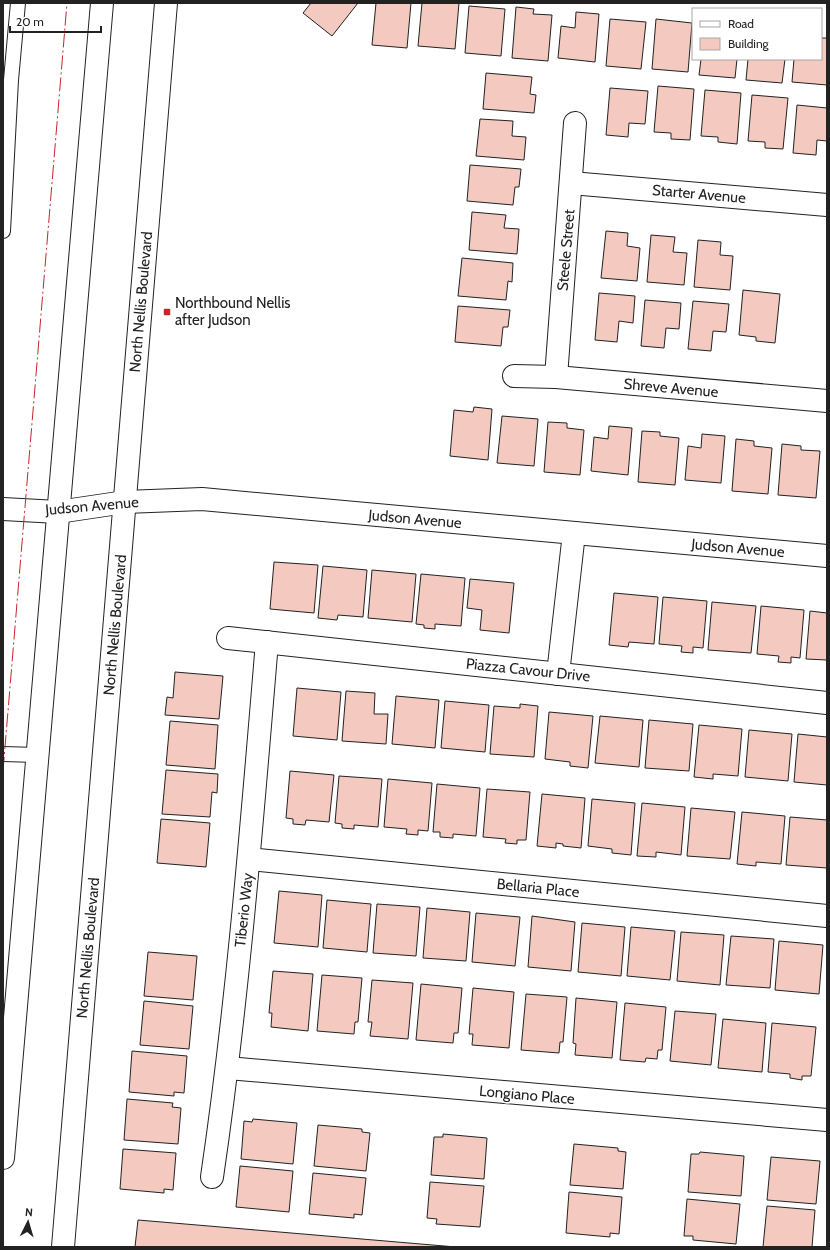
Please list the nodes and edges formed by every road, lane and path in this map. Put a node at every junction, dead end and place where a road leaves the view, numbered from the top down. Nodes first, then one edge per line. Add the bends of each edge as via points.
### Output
1 (18, 3) edge
2 (102, 3) edge
3 (166, 3) edge
4 (7, 80) edge
5 (574, 123) dead end
6 (571, 183) junction
7 (827, 205) edge
8 (3, 231) edge
9 (514, 376) dead end
10 (556, 378) junction
11 (827, 401) edge
12 (125, 502) junction
13 (3, 509) edge
14 (58, 512) junction
15 (574, 533) junction
16 (827, 556) edge
17 (228, 638) dead end
18 (267, 642) junction
19 (558, 674) junction
20 (827, 703) edge
21 (3, 754) edge
22 (37, 755) junction
23 (249, 859) junction
24 (827, 916) edge
25 (228, 1068) junction
26 (827, 1120) edge
27 (3, 1158) edge
28 (212, 1177) dead end
29 (63, 1247) edge

1 - 4 lane
2 - 14 street
3 - 12 street, North Nellis Boulevard
4 - 8 lane
5 - 6 street, Steele Street
6 - 7 street, Starter Avenue
6 - 10 street, Steele Street
9 - 10 street, Shreve Avenue
10 - 11 street, Shreve Avenue
12 - 14 street, Judson Avenue
12 - 15 street, Judson Avenue via 202,499
12 - 29 street, North Nellis Boulevard
13 - 14 street, Judson Avenue
14 - 22 street
15 - 16 street, Judson Avenue
15 - 19 street
17 - 18 street, Piazza Cavour Drive
18 - 19 street, Piazza Cavour Drive
18 - 23 street, Tiberio Way
19 - 20 street, Piazza Cavour Drive
21 - 22 lane
22 - 27 street
23 - 24 street, Bellaria Place
23 - 25 street, Tiberio Way
25 - 26 street, Longiano Place
25 - 28 street, Tiberio Way

